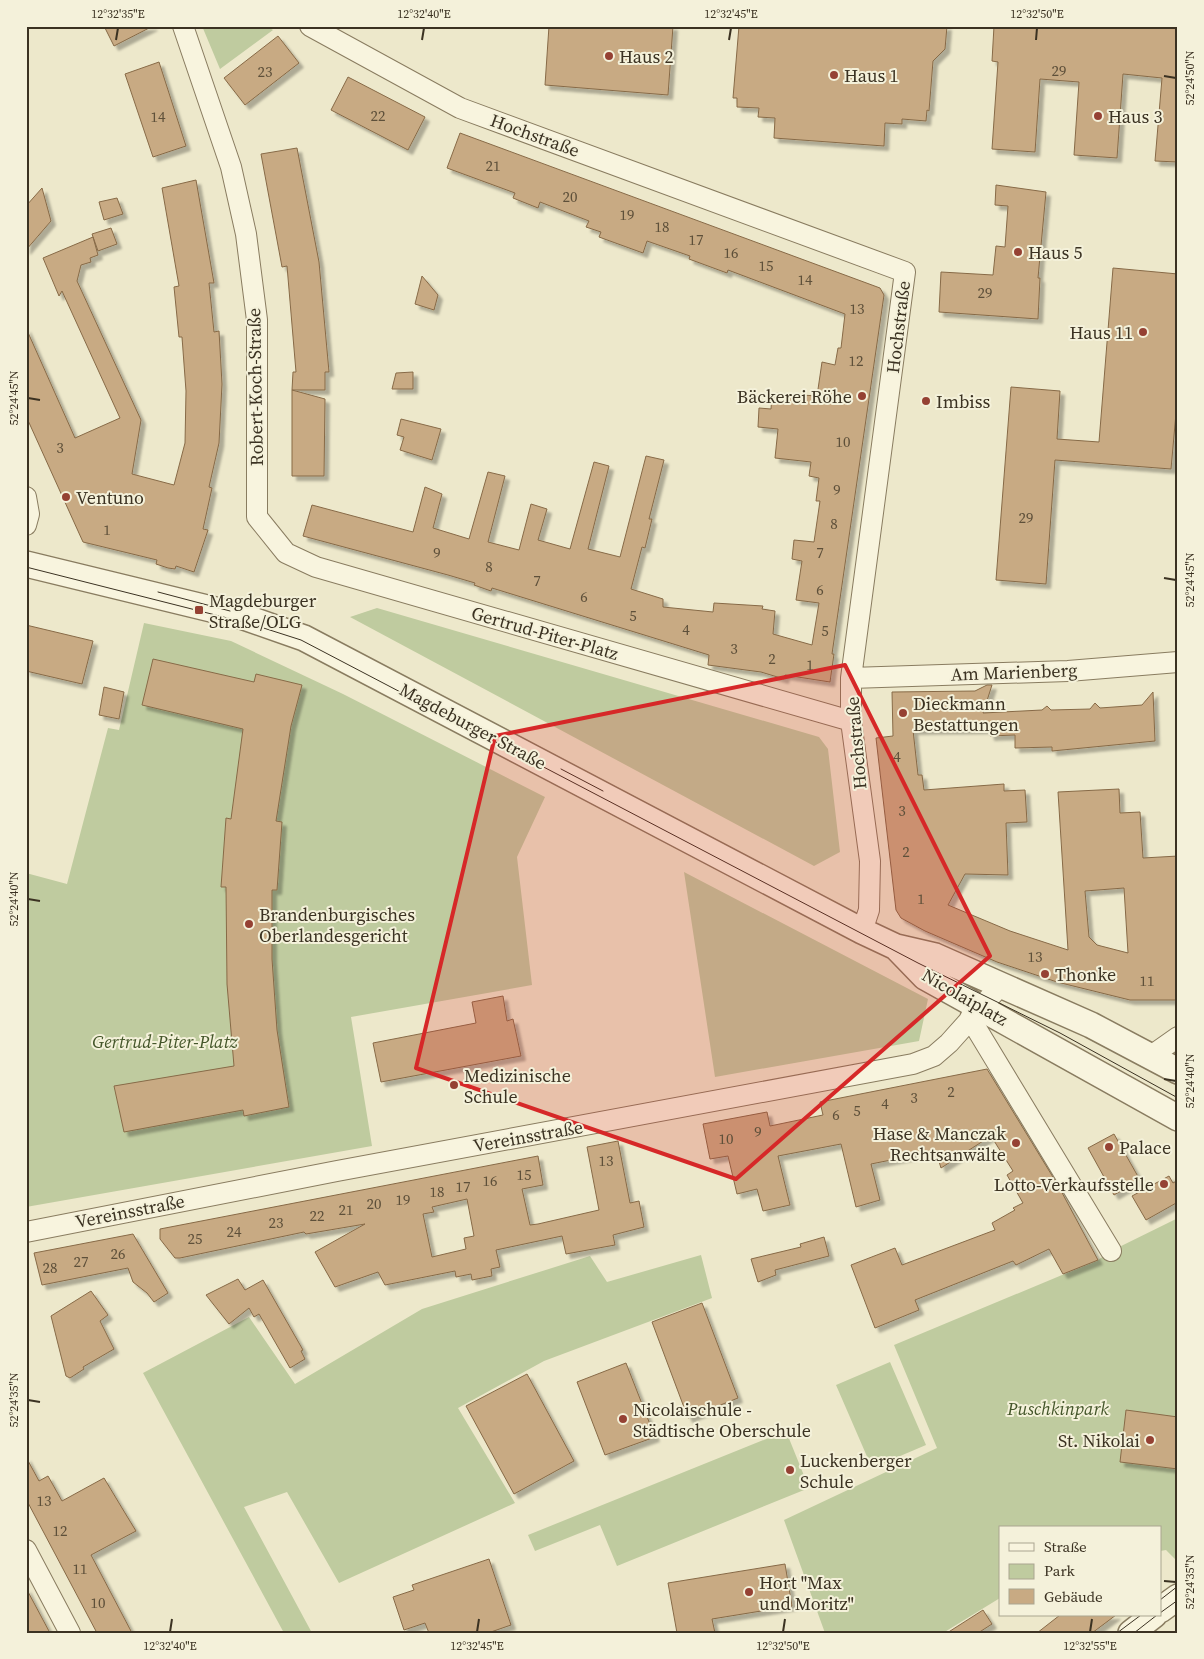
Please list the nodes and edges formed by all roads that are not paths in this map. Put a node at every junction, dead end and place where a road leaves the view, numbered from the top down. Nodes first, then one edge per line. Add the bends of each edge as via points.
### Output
1 (183, 26) edge
2 (310, 26) edge
3 (26, 497) edge
4 (257, 518) joint
5 (26, 525) edge
6 (26, 564) edge
7 (1178, 662) edge
8 (851, 678) junction
9 (851, 721) junction
10 (862, 931) junction
11 (896, 948) junction
12 (1000, 986) junction
13 (975, 1012) junction
14 (1178, 1037) edge
15 (1151, 1056) junction
16 (1178, 1071) edge
17 (1178, 1118) edge
18 (26, 1232) edge
19 (1111, 1251) dead end
20 (26, 1550) edge
21 (1178, 1596) edge
22 (1162, 1608) edge
23 (1153, 1616) edge
24 (70, 1633) edge
25 (1131, 1633) edge

1 - 4 street, Robert-Koch-Straße via 231,167 246,234 258,320
2 - 8 street, Hochstraße via 460,108 905,272
3 - 5 street
4 - 9 street, Gertrud-Piter-Platz via 286,553 316,567
6 - 10 street, Magdeburger Straße via 244,618 304,638
7 - 8 street, Am Marienberg via 1068,671
8 - 9 street, Hochstraße
9 - 10 street, Hochstraße via 870,861 869,910
10 - 11 street, Magdeburger Straße
11 - 12 street, Nicolaiplatz via 936,956
11 - 13 street, Nicolaiplatz via 925,977
12 - 13 street, Vereinsstraße
12 - 15 street, Nicolaiplatz via 1091,1025
13 - 17 street, Nicolaiplatz
13 - 18 street, Vereinsstraße via 939,1051 913,1064 337,1170
13 - 19 street, Nicolaiplatz
14 - 15 street
15 - 16 street, Nicolaiplatz
20 - 24 street
21 - 22 street
23 - 25 street

